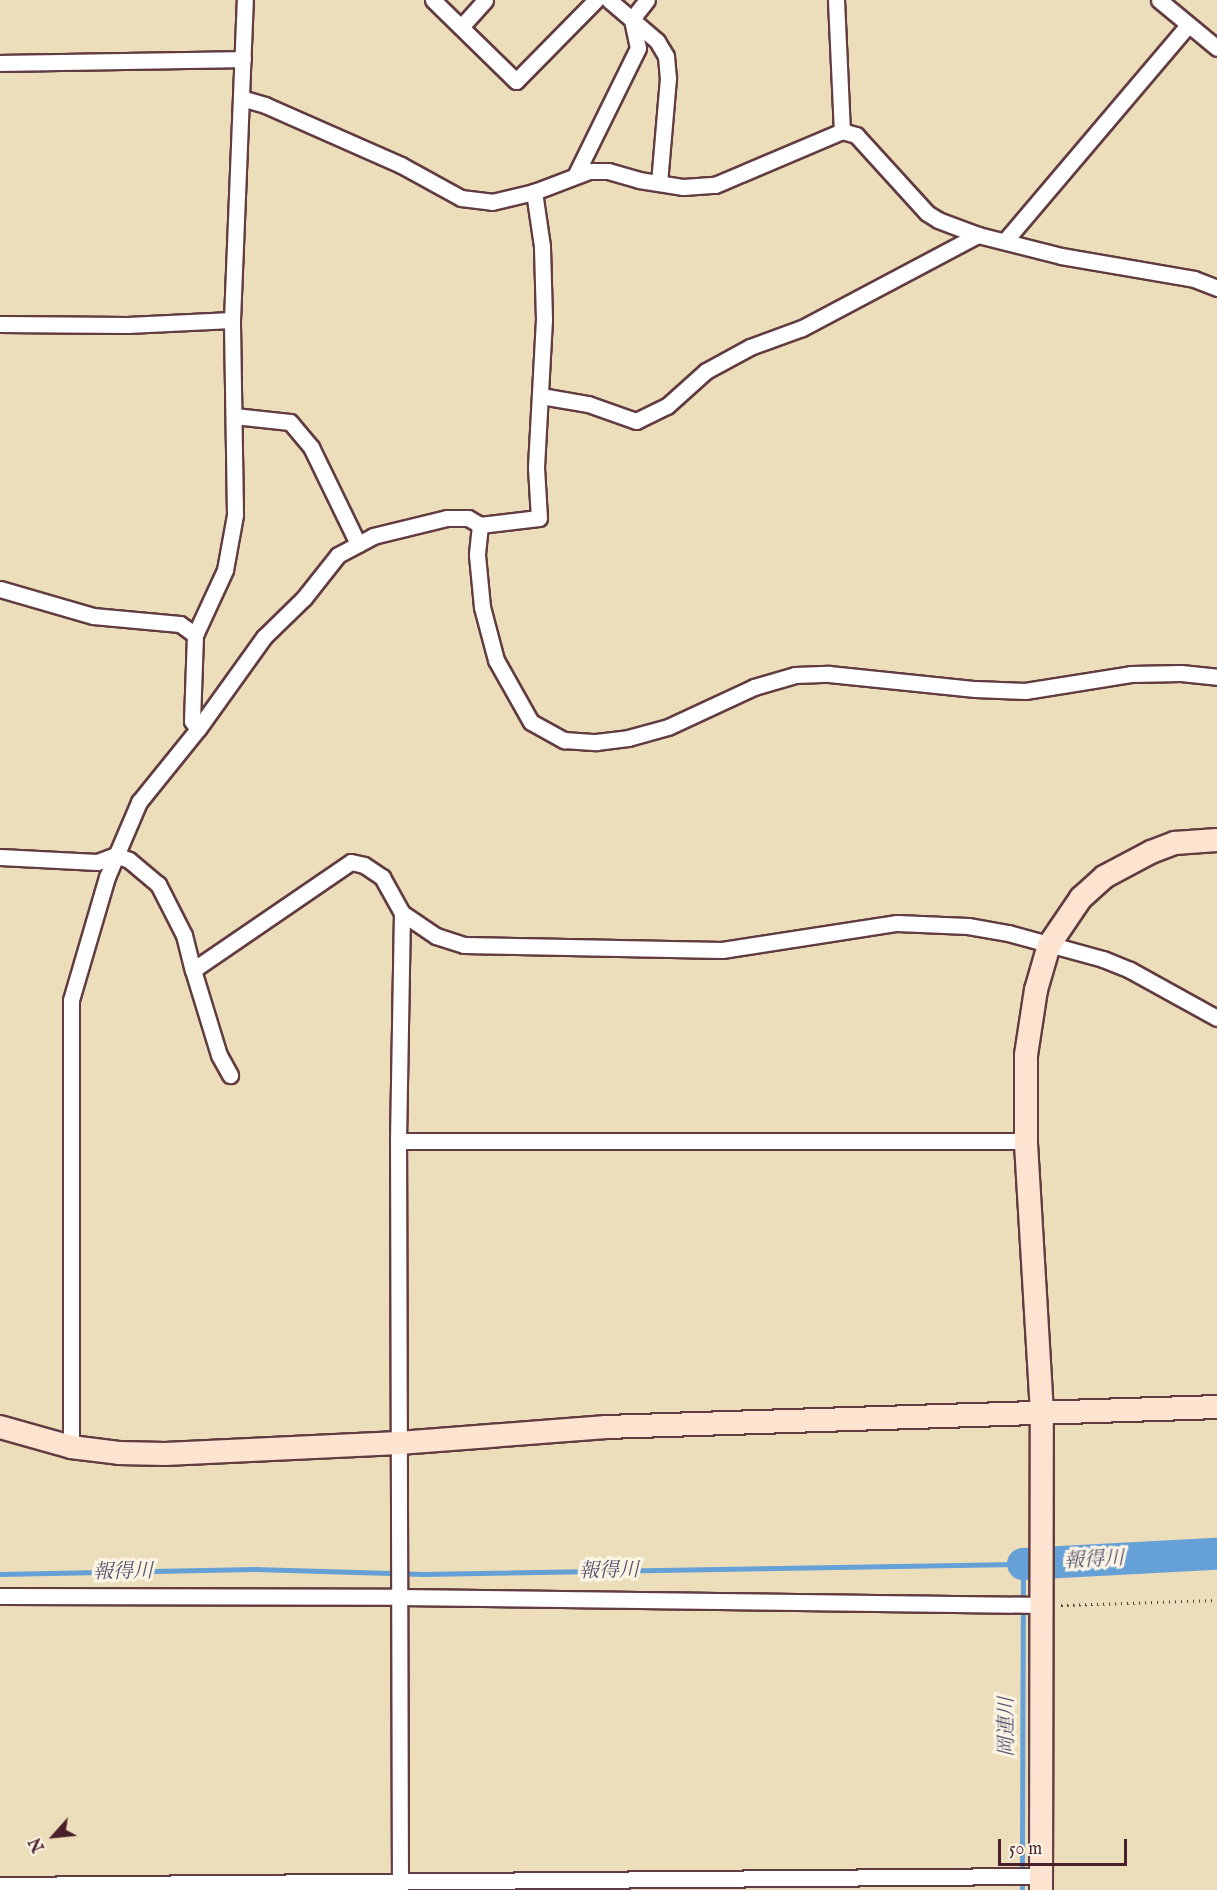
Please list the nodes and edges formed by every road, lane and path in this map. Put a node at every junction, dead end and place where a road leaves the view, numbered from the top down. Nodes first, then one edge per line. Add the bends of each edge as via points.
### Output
1 (245, 0) edge
2 (433, 0) edge
3 (485, 0) edge
4 (596, 0) edge
5 (609, 0) edge
6 (647, 0) edge
7 (836, 0) edge
8 (1159, 0) edge
9 (632, 19) junction
10 (1188, 25) junction
11 (461, 27) junction
12 (1217, 48) edge
13 (243, 58) junction
14 (0, 63) edge
15 (241, 98) junction
16 (842, 131) junction
17 (576, 174) junction
18 (659, 183) junction
19 (534, 192) junction
20 (978, 235) junction
21 (1005, 241) junction
22 (1217, 288) edge
23 (232, 320) junction
24 (0, 324) edge
25 (541, 396) junction
26 (234, 416) junction
27 (480, 525) junction
28 (358, 544) junction
29 (0, 590) edge
30 (195, 635) junction
31 (1217, 677) edge
32 (198, 729) junction
33 (1217, 840) edge
34 (116, 855) junction
35 (0, 857) edge
36 (402, 914) junction
37 (1049, 945) junction
38 (193, 970) junction
39 (1217, 1018) edge
40 (230, 1075) dead end
41 (398, 1141) junction
42 (1026, 1141) junction
43 (1217, 1407) edge
44 (1042, 1413) junction
45 (0, 1427) edge
46 (399, 1443) junction
47 (71, 1447) junction
48 (398, 1591) junction
49 (0, 1596) edge
50 (1041, 1599) junction
51 (1217, 1600) edge
52 (1041, 1883) edge
53 (0, 1885) edge
54 (400, 1886) edge

1 - 13 street
2 - 11 street
3 - 11 street
4 - 11 street via 516,81
5 - 9 street
6 - 9 street
7 - 16 street
8 - 10 street
9 - 17 street via 638,48
9 - 18 street via 657,41 666,56 668,78
10 - 12 street
10 - 21 street
13 - 14 street
13 - 15 street
15 - 19 street via 401,165 461,198 492,202
15 - 23 street
16 - 18 street via 715,185 683,187
16 - 20 street via 856,135 927,213
17 - 18 street via 608,171
17 - 19 street
19 - 25 street via 542,246
20 - 21 street
20 - 25 street via 802,328 741,352 706,371 667,406 636,421 588,405
21 - 22 street via 1061,256 1194,279
23 - 24 street via 128,325
23 - 26 street
25 - 27 street via 536,467 539,518
26 - 28 street via 290,422 311,447
26 - 30 street via 233,526 225,570
27 - 28 street via 468,518 447,518 373,536
27 - 31 street via 477,555 482,607 496,660 531,722 564,740 628,738 668,727 754,687 795,675 829,674 975,689 1025,690 1131,674
28 - 32 street via 338,555 304,598 264,637
29 - 30 street via 93,616 180,624
30 - 32 street via 192,721
32 - 34 street via 139,802
33 - 37 street via 1175,843 1104,878 1081,898
34 - 35 street via 97,862
34 - 38 street via 129,860 158,884 184,935
34 - 47 street via 106,877 71,1000
36 - 37 street via 436,936 464,945 722,950 897,923 968,926
36 - 38 street via 382,878 364,865 351,862
36 - 41 street
37 - 39 street via 1130,969
37 - 42 street via 1035,990 1026,1055
38 - 40 street via 219,1055
41 - 42 street
41 - 46 street
42 - 44 street
43 - 44 street
44 - 46 street via 606,1427
44 - 50 street
45 - 47 street
46 - 47 street via 165,1454
46 - 48 street
48 - 49 street
48 - 50 street
48 - 54 street
50 - 51 path
50 - 52 street
52 - 54 street
53 - 54 street

